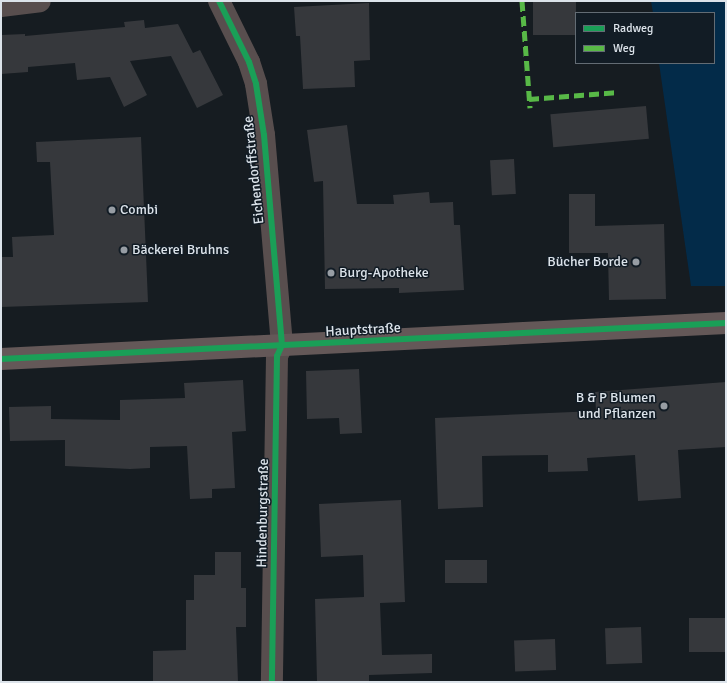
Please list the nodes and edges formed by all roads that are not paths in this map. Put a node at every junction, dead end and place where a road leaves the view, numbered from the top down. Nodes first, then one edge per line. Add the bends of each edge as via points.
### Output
1 (40, 1) edge
2 (219, 1) edge
3 (1, 6) edge
4 (726, 323) edge
5 (282, 345) junction
6 (1, 359) edge
7 (272, 682) edge

1 - 3 street
2 - 5 street, Eichendorffstraße via 249,62 256,84 264,135
4 - 5 main road, Hauptstraße
5 - 6 main road, Hauptstraße
5 - 7 street, Hindenburgstraße via 277,356

